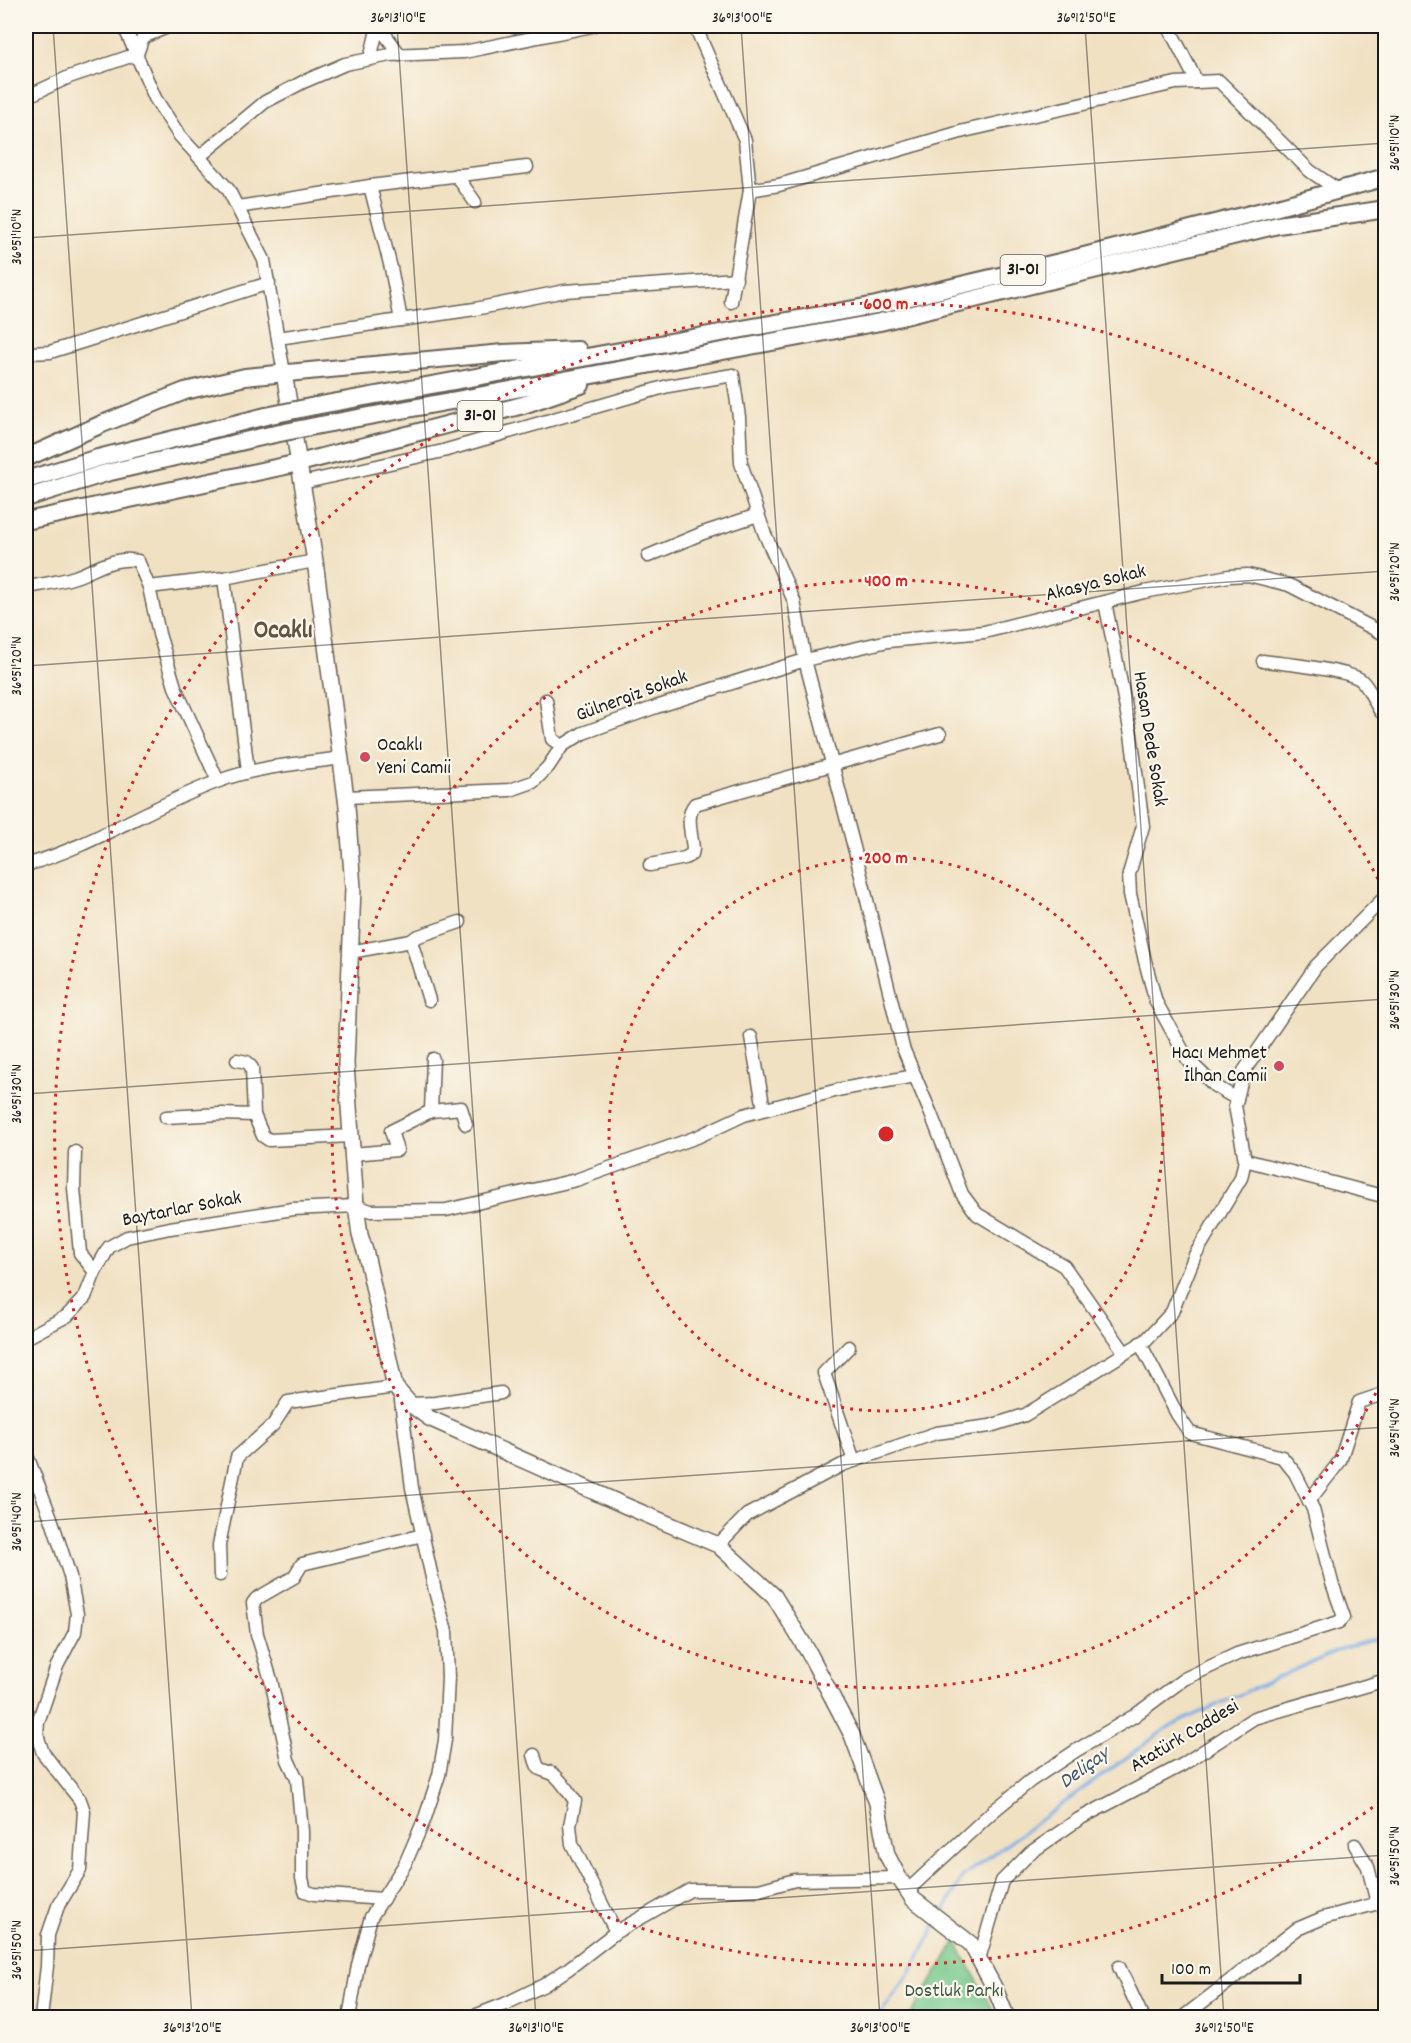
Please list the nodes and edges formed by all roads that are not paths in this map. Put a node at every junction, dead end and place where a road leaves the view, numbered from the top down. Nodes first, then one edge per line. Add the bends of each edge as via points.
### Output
1 (123, 26) edge
2 (170, 26) edge
3 (379, 26) edge
4 (592, 26) edge
5 (696, 26) edge
6 (1168, 26) edge
7 (136, 54) junction
8 (400, 54) junction
9 (370, 59) junction
10 (1197, 82) junction
11 (26, 97) edge
12 (199, 157) junction
13 (527, 167) dead end
14 (456, 175) junction
15 (1386, 177) edge
16 (370, 186) junction
17 (750, 190) junction
18 (1338, 190) junction
19 (475, 202) dead end
20 (238, 207) junction
21 (1386, 209) edge
22 (736, 279) junction
23 (269, 283) junction
24 (731, 302) dead end
25 (401, 320) junction
26 (278, 338) junction
27 (657, 345) junction
28 (26, 351) edge
29 (660, 362) junction
30 (284, 373) junction
31 (26, 458) edge
32 (299, 463) junction
33 (26, 480) edge
34 (302, 483) junction
35 (26, 498) edge
36 (758, 515) junction
37 (26, 521) edge
38 (648, 556) dead end
39 (315, 561) junction
40 (224, 578) junction
41 (149, 587) junction
42 (26, 591) edge
43 (1105, 602) junction
44 (1386, 635) edge
45 (805, 660) junction
46 (1263, 661) dead end
47 (546, 700) dead end
48 (1386, 714) edge
49 (940, 734) dead end
50 (562, 746) junction
51 (341, 758) junction
52 (832, 764) junction
53 (248, 771) junction
54 (218, 781) junction
55 (346, 797) junction
56 (26, 865) edge
57 (650, 865) dead end
58 (1385, 898) edge
59 (460, 922) dead end
60 (411, 941) junction
61 (350, 952) junction
62 (429, 1000) dead end
63 (752, 1037) dead end
64 (433, 1059) dead end
65 (237, 1060) dead end
66 (915, 1076) junction
67 (1237, 1099) junction
68 (764, 1110) junction
69 (432, 1112) junction
70 (254, 1115) junction
71 (166, 1117) dead end
72 (466, 1124) dead end
73 (351, 1136) junction
74 (75, 1152) dead end
75 (352, 1154) junction
76 (1245, 1160) junction
77 (1386, 1197) edge
78 (356, 1206) junction
79 (95, 1272) junction
80 (26, 1338) edge
81 (1140, 1343) junction
82 (849, 1347) dead end
83 (1125, 1353) junction
84 (501, 1393) dead end
85 (1386, 1393) edge
86 (402, 1395) junction
87 (26, 1454) edge
88 (855, 1461) junction
89 (1309, 1501) junction
90 (423, 1535) junction
91 (718, 1545) junction
92 (220, 1575) dead end
93 (1386, 1680) edge
94 (534, 1755) dead end
95 (1355, 1845) dead end
96 (906, 1889) junction
97 (383, 1899) junction
98 (1381, 1902) edge
99 (616, 1932) junction
100 (980, 1959) junction
101 (1119, 1967) dead end
102 (41, 2018) edge
103 (349, 2018) edge
104 (469, 2018) edge
105 (1007, 2018) edge
106 (1143, 2018) edge
107 (1182, 2018) edge

1 - 7 street
2 - 7 street via 143,37
3 - 8 street
3 - 9 street
4 - 8 street via 464,52
5 - 17 street via 745,140
6 - 10 street
7 - 11 street
7 - 12 street via 155,98 178,135
8 - 9 street
9 - 12 street via 345,64 266,102
10 - 17 street via 1176,83 964,131 779,186
10 - 18 street via 1219,81 1310,171
12 - 20 street via 228,189
13 - 14 street
14 - 16 street
14 - 19 street
15 - 18 highway, 31-01
16 - 20 street
16 - 25 street
17 - 22 street
18 - 27 highway, 31-01 via 1064,261 876,304
20 - 23 street via 264,260
21 - 29 highway, 31-01 via 1278,225 880,322
22 - 24 street
22 - 25 street via 565,291
23 - 26 street
23 - 28 street via 50,352
25 - 26 street
26 - 30 street
27 - 30 highway, 31-01 via 503,353
27 - 33 highway, bridge via 266,416
29 - 32 highway, 31-01 via 523,405
29 - 35 highway, bridge via 270,435 106,473
30 - 31 highway via 185,391
30 - 32 main road
32 - 34 main road
32 - 37 highway
34 - 36 street via 443,451 668,386 733,375 741,463
34 - 39 main road
36 - 38 street
36 - 45 street via 794,601
39 - 40 street
39 - 51 main road
40 - 41 street
40 - 53 street
41 - 42 street via 138,561 129,559 73,578 28,587
41 - 54 street via 175,687
43 - 44 street, Akasya Sokak via 1248,575 1289,585
43 - 45 street, Akasya Sokak via 984,632 888,641
43 - 67 street, Hasan Dede Sokak via 1131,734 1143,826 1129,874 1145,961 1156,1002 1188,1060 1215,1086
45 - 50 street, Gülnergiz Sokak via 583,733
45 - 52 street
46 - 48 street via 1359,678
47 - 50 street via 552,739
49 - 52 street
50 - 55 street, Gülnergiz Sokak via 532,782 510,790
51 - 53 street
51 - 55 main road
52 - 57 street via 696,804 690,815 692,854
52 - 66 street via 903,1048
53 - 54 street
54 - 56 street via 58,856
55 - 61 main road via 352,888
58 - 67 street via 1316,966 1244,1071
59 - 60 street
60 - 61 street
60 - 62 street
61 - 73 main road via 346,1064
63 - 68 street
64 - 69 street
65 - 70 street via 252,1068
66 - 68 street, Baytarlar Sokak via 842,1089
66 - 83 street via 962,1194 976,1214 1064,1266
67 - 76 street
68 - 78 street, Baytarlar Sokak via 744,1114 698,1137 576,1180 446,1210 371,1211
69 - 72 street via 461,1108
69 - 75 street via 391,1131 397,1149
70 - 71 street
70 - 73 street via 262,1136 270,1140
73 - 75 main road
74 - 79 street via 80,1253
75 - 78 main road
76 - 77 street
76 - 81 street via 1241,1178 1195,1255 1172,1312
78 - 79 street, Baytarlar Sokak via 293,1209 127,1237 109,1248
78 - 86 main road
79 - 80 street, Baytarlar Sokak via 85,1297 67,1316
81 - 83 street
81 - 89 street via 1190,1433 1282,1457
82 - 88 street via 824,1373
83 - 88 street via 1025,1415 936,1433
84 - 86 street via 435,1403
85 - 89 street via 1359,1402 1340,1461
86 - 90 street via 412,1488
86 - 91 main road via 429,1418
86 - 92 street via 288,1402 273,1425 237,1457 219,1545
87 - 102 street via 70,1576 77,1614 75,1632 57,1666 37,1735 43,1753 80,1800 84,1811 80,1870 58,1906 48,1935
88 - 91 street via 747,1515
89 - 96 street via 1344,1617 1339,1622 1237,1654 1184,1679 1134,1716 1030,1781
90 - 97 street via 446,1631 445,1740 425,1818 405,1864
90 - 97 street via 302,1564 294,1577 253,1604 288,1760 297,1779 305,1891
91 - 96 main road via 774,1596 809,1653 855,1744 877,1803 887,1855
93 - 100 street, Atatürk Caddesi via 1254,1718 1182,1765 1069,1826 1030,1853 1002,1881
94 - 99 street via 537,1766 554,1774 575,1801 570,1825 572,1844
95 - 98 street
96 - 99 street via 795,1880 759,1890 690,1890
96 - 100 main road via 971,1944
97 - 103 street via 371,1917
98 - 107 street via 1297,1929
99 - 104 street via 544,1985
100 - 105 main road
101 - 106 street

